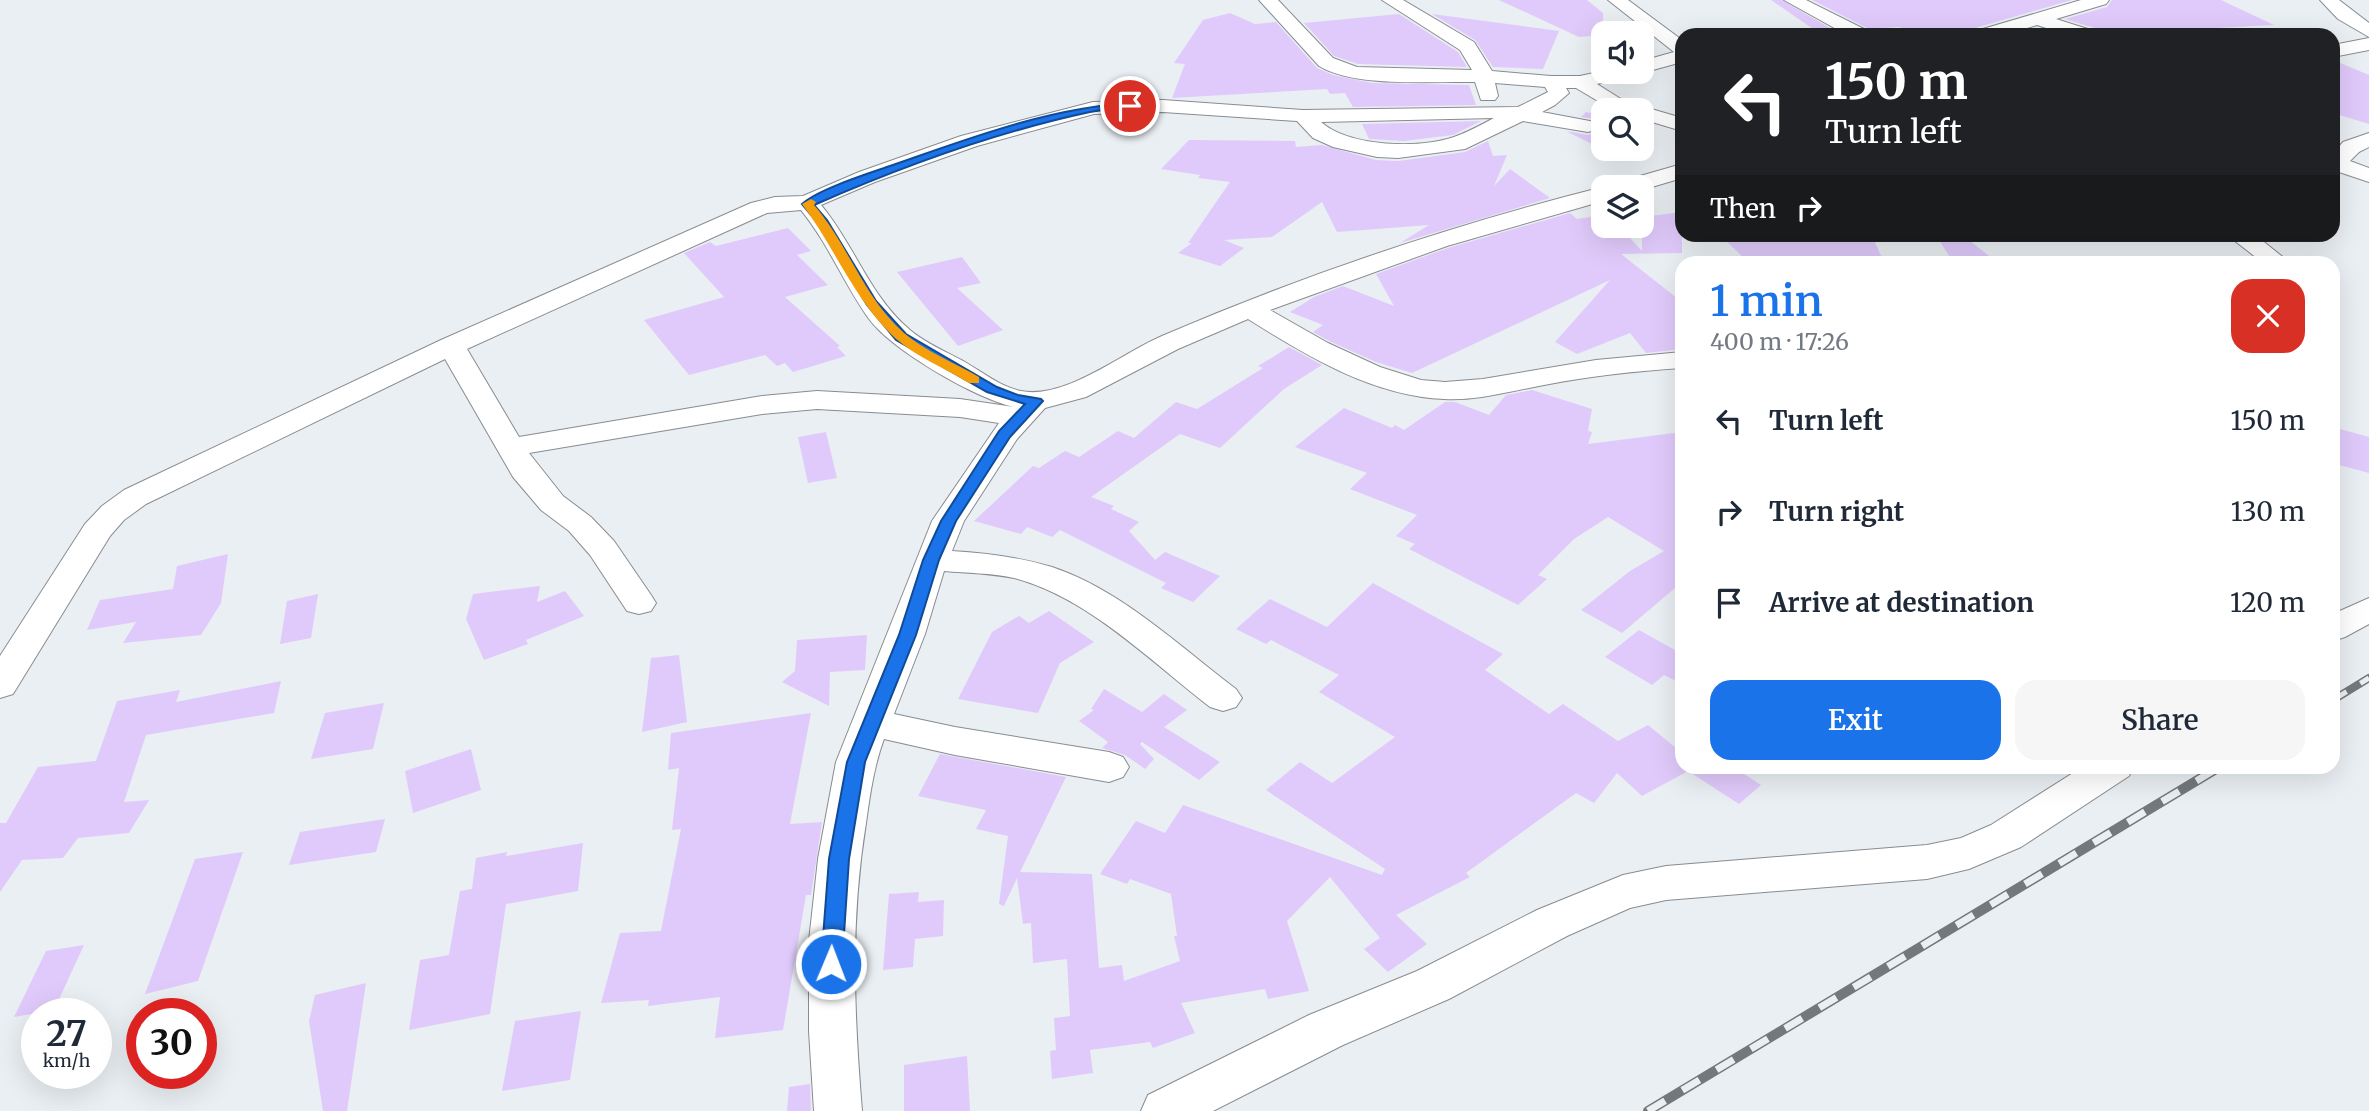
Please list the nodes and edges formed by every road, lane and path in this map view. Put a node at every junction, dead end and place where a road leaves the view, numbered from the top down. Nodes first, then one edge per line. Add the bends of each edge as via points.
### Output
1 (1268, 0) edge
2 (1391, 0) edge
3 (1618, 0) edge
4 (1793, 0) edge
5 (2099, 0) edge
6 (2329, 0) edge
7 (2034, 19) junction
8 (1847, 28) edge
9 (2005, 28) edge
10 (2064, 28) edge
11 (2369, 31) edge
12 (1675, 44) edge
13 (2369, 44) edge
14 (2340, 50) edge
15 (1675, 58) edge
16 (1654, 64) edge
17 (1482, 76) junction
18 (1591, 79) edge
19 (1551, 82) junction
20 (1580, 82) junction
21 (1606, 98) edge
22 (1494, 113) junction
23 (1522, 113) junction
24 (1303, 116) junction
25 (1654, 117) edge
26 (1675, 123) edge
27 (1588, 126) dead end
28 (2369, 139) edge
29 (2340, 156) edge
30 (2340, 160) edge
31 (1675, 174) edge
32 (2369, 175) edge
33 (1654, 180) edge
34 (1591, 197) edge
35 (807, 204) junction
36 (2249, 242) edge
37 (2269, 256) edge
38 (1250, 309) junction
39 (451, 346) junction
40 (1675, 360) edge
41 (1027, 409) junction
42 (512, 447) junction
43 (931, 560) junction
44 (639, 603) dead end
45 (2369, 608) edge
46 (2340, 625) edge
47 (0, 685) edge
48 (1223, 698) dead end
49 (873, 723) junction
50 (1109, 767) dead end
51 (2103, 774) edge
52 (838, 1111) edge
53 (1165, 1111) edge

1 - 17 street via 1338,69 1384,75
2 - 17 street via 1468,46
3 - 12 street
4 - 8 street
5 - 7 street
6 - 11 street
7 - 9 street
7 - 10 street
13 - 14 street
15 - 16 street
17 - 19 street
17 - 22 street
18 - 20 street
19 - 20 street
19 - 23 street via 1559,93
20 - 21 street
22 - 23 street
22 - 24 street
23 - 24 street via 1457,144 1398,151 1341,142 1321,134
23 - 27 street
24 - 35 street via 1163,106 1093,108 957,145
25 - 26 street
28 - 29 street
30 - 32 street
31 - 33 street
34 - 38 street via 1438,242
35 - 39 street via 759,208
35 - 41 street via 880,315 901,337
36 - 37 street
38 - 40 street via 1298,339 1374,374 1443,391
38 - 41 street via 1168,343 1076,391
39 - 42 street
39 - 47 street via 162,483 113,513
41 - 42 street via 817,400
41 - 43 street via 967,490
42 - 44 street via 524,470 552,503 602,548
43 - 48 street via 1017,568 1053,581 1090,599
43 - 49 street
45 - 46 street
49 - 50 street
49 - 52 street via 856,762 847,807 831,942
51 - 53 street via 2006,836 1969,853 1927,862 1666,883 1623,892 1433,985 1326,1030

